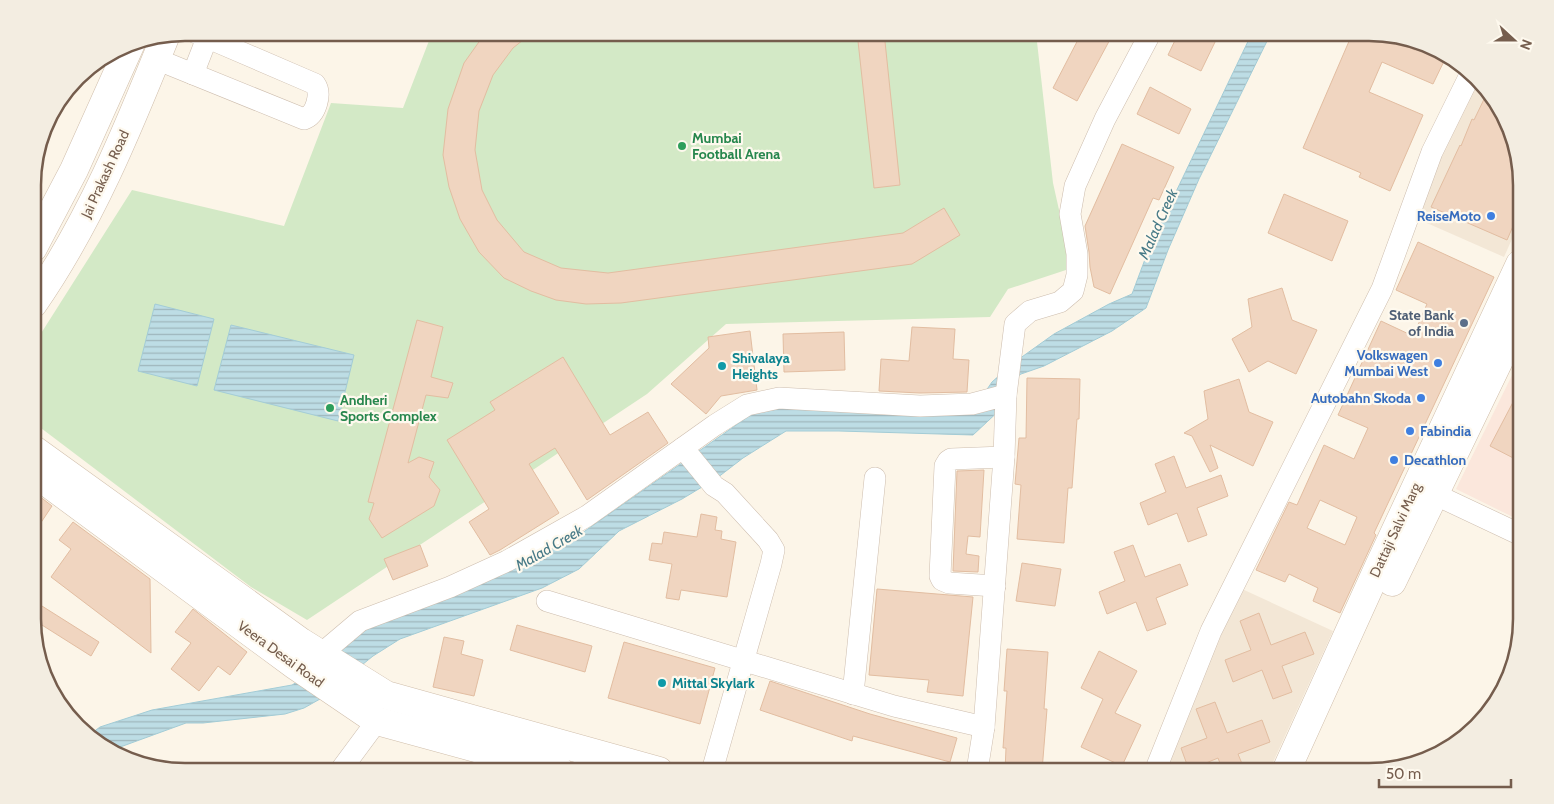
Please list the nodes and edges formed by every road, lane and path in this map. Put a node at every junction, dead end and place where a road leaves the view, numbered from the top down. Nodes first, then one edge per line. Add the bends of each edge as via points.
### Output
1 (1146, 41) edge
2 (200, 42) edge
3 (217, 42) edge
4 (161, 48) edge
5 (126, 54) edge
6 (193, 74) junction
7 (1467, 80) edge
8 (42, 231) edge
9 (1513, 279) edge
10 (42, 291) edge
11 (1513, 331) edge
12 (1006, 395) junction
13 (690, 449) junction
14 (41, 454) edge
15 (1004, 458) junction
16 (41, 477) edge
17 (875, 478) dead end
18 (1434, 494) junction
19 (1513, 531) edge
20 (995, 586) junction
21 (547, 602) dead end
22 (744, 661) junction
23 (336, 671) junction
24 (853, 694) junction
25 (378, 721) junction
26 (984, 727) junction
27 (978, 762) edge
28 (1159, 762) edge
29 (1290, 762) edge
30 (1305, 762) edge
31 (347, 763) edge
32 (530, 763) edge
33 (629, 763) edge
34 (714, 763) edge

1 - 12 street via 1105,119 1075,186 1070,214 1077,268 1073,290 1060,302 1030,311 1015,324
2 - 6 street
3 - 6 street via 315,84 319,95 309,117 304,118
4 - 6 street
4 - 10 street, Jai Prakash Road via 91,208
5 - 8 street via 74,170
7 - 28 street via 1432,152 1382,289 1211,631
9 - 29 street, Dattaji Salvi Marg
11 - 18 street, Dattaji Salvi Marg
12 - 13 street via 972,404 920,406 779,398 747,405
12 - 15 street
13 - 22 street via 774,550
13 - 23 street via 587,516 507,560 466,580 360,621
14 - 23 street via 301,642
15 - 20 street
15 - 20 street via 951,459 945,466 940,576 949,583
16 - 23 street, Veera Desai Road via 296,666
17 - 24 street
18 - 19 street
18 - 30 street, Dattaji Salvi Marg
20 - 26 street
21 - 22 street
22 - 24 street
22 - 34 street
23 - 25 street, Veera Desai Road
23 - 33 street via 386,695
24 - 26 street
25 - 31 street
25 - 32 street, Veera Desai Road
26 - 27 street

